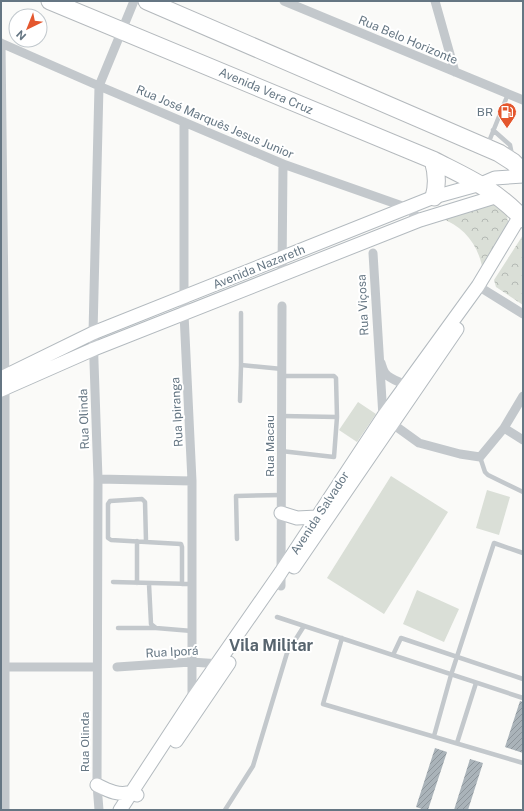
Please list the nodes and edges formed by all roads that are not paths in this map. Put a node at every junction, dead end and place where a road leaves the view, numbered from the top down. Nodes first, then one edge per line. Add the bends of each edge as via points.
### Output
1 (50, 1) edge
2 (134, 1) edge
3 (147, 1) edge
4 (435, 1) edge
5 (288, 2) edge
6 (121, 31) junction
7 (1, 43) edge
8 (455, 72) junction
9 (99, 86) junction
10 (508, 94) junction
11 (523, 100) edge
12 (184, 122) junction
13 (493, 130) junction
14 (486, 147) junction
15 (513, 159) edge
16 (432, 160) junction
17 (283, 164) junction
18 (523, 176) edge
19 (481, 184) junction
20 (498, 196) junction
21 (434, 197) junction
22 (408, 208) junction
23 (420, 220) junction
24 (522, 221) edge
25 (369, 223) junction
26 (372, 239) junction
27 (373, 253) dead end
28 (282, 258) junction
29 (282, 275) junction
30 (481, 288) junction
31 (184, 297) junction
32 (282, 306) dead end
33 (241, 313) dead end
34 (184, 314) junction
35 (523, 314) edge
36 (93, 333) junction
37 (94, 349) junction
38 (378, 356) junction
39 (241, 365) junction
40 (282, 373) junction
41 (3, 383) edge
42 (410, 387) junction
43 (523, 396) edge
44 (240, 402) dead end
45 (282, 416) junction
46 (337, 417) junction
47 (388, 421) junction
48 (504, 428) junction
49 (523, 440) edge
50 (282, 451) junction
51 (480, 457) junction
52 (98, 479) junction
53 (192, 481) junction
54 (523, 492) edge
55 (281, 495) junction
56 (281, 513) junction
57 (317, 517) junction
58 (237, 539) dead end
59 (137, 541) junction
60 (146, 541) junction
61 (523, 553) edge
62 (281, 572) junction
63 (113, 582) dead end
64 (137, 583) junction
65 (149, 584) junction
66 (182, 584) junction
67 (192, 584) junction
68 (281, 586) junction
69 (277, 617) dead end
70 (304, 626) junction
71 (118, 628) dead end
72 (156, 628) junction
73 (192, 630) junction
74 (342, 638) junction
75 (393, 655) junction
76 (457, 657) junction
77 (191, 662) junction
78 (223, 664) junction
79 (4, 667) edge
80 (98, 667) junction
81 (117, 667) dead end
82 (451, 675) junction
83 (523, 679) edge
84 (476, 683) junction
85 (523, 698) edge
86 (192, 700) junction
87 (434, 736) junction
88 (457, 743) junction
89 (523, 763) edge
90 (97, 785) junction
91 (135, 794) junction
92 (5, 810) edge
93 (99, 810) edge
94 (120, 810) edge
95 (129, 810) edge
96 (226, 810) edge

1 - 6 highway, Avenida Vera Cruz
2 - 6 street, Rua Olinda
3 - 14 highway
4 - 8 street
5 - 8 street, Rua Belo Horizonte
6 - 9 street, Rua Olinda
6 - 16 highway, Avenida Vera Cruz
7 - 9 street, Rua José Marquês Jesus Junior
7 - 41 street
8 - 10 street, Rua Belo Horizonte
9 - 12 street, Rua José Marquês Jesus Junior
9 - 36 street, Rua Olinda
10 - 11 street, Rua Belo Horizonte
10 - 13 lane
12 - 17 street, Rua José Marquês Jesus Junior
12 - 31 street, Rua Ipiranga
13 - 14 lane
13 - 15 lane
14 - 15 highway
16 - 19 highway, Avenida Vera Cruz
16 - 21 highway via 437,179
17 - 22 street, Rua José Marquês Jesus Junior
17 - 28 street
18 - 19 street, Avenida Nazareth via 495,178
19 - 20 highway, Avenida Vera Cruz
19 - 21 street, Avenida Nazareth
20 - 23 street, Avenida Nazareth
20 - 24 highway, Avenida Vera Cruz
21 - 22 street, Avenida Nazareth
22 - 23 street, Rua José Marquês Jesus Junior
22 - 25 street, Avenida Nazareth
23 - 26 street, Avenida Nazareth
24 - 30 street, Avenida Salvador
25 - 26 street
25 - 28 street, Avenida Nazareth
26 - 29 street, Avenida Nazareth
27 - 38 street, Rua Viçosa
28 - 29 street
28 - 31 street, Avenida Nazareth
29 - 34 street, Avenida Nazareth
30 - 35 street
30 - 42 street, Avenida Salvador
31 - 34 street, Rua Ipiranga
31 - 36 street, Avenida Nazareth
32 - 40 street, Rua Macau
33 - 39 lane
34 - 37 street, Avenida Nazareth
34 - 53 street, Rua Ipiranga
36 - 37 street, Rua Olinda
36 - 41 street, Avenida Nazareth
37 - 41 street, Avenida Nazareth
37 - 52 street, Rua Olinda
38 - 42 street, Rua Viçosa via 384,372
38 - 47 street, Rua Viçosa
39 - 40 lane
39 - 44 lane
40 - 45 street, Rua Macau
40 - 46 lane via 334,376
41 - 79 street
42 - 47 street, Avenida Salvador
43 - 48 street
45 - 46 lane
45 - 50 street, Rua Macau
46 - 50 lane via 334,458
47 - 51 street via 419,443
47 - 57 street, Avenida Salvador
47 - 68 street, Avenida Salvador
48 - 49 street
48 - 51 street
50 - 55 street, Rua Macau
51 - 54 lane via 488,475
52 - 53 street
52 - 80 street, Rua Olinda
53 - 67 street, Rua Ipiranga
55 - 56 street, Rua Macau
55 - 58 lane via 236,496
56 - 57 street via 298,518
56 - 62 street, Rua Macau
57 - 62 street, Avenida Salvador
59 - 60 lane
59 - 60 lane via 108,538 110,501 142,499 145,502
59 - 64 lane
60 - 66 lane via 181,544
61 - 76 lane via 494,543
62 - 68 street, Rua Macau
62 - 78 street, Avenida Salvador
63 - 64 lane
64 - 65 lane
65 - 66 lane
65 - 72 lane via 151,624
66 - 67 lane
67 - 73 street, Rua Ipiranga
68 - 78 street, Avenida Salvador
69 - 70 lane
70 - 74 lane
70 - 96 lane via 287,653 253,766
71 - 72 lane
72 - 73 lane
73 - 77 street, Rua Ipiranga
74 - 75 lane
74 - 87 lane via 323,704
75 - 76 lane via 401,638
75 - 82 lane
76 - 82 lane
76 - 83 lane
77 - 78 street, Rua Iporá
77 - 81 street, Rua Iporá
77 - 86 street, Rua Ipiranga
78 - 86 street, Avenida Salvador
78 - 91 street, Avenida Salvador
79 - 80 street
79 - 92 street
80 - 90 street, Rua Olinda
82 - 84 lane
82 - 87 lane
84 - 85 lane
84 - 88 lane
86 - 91 street, Avenida Salvador
87 - 88 lane
88 - 89 lane
90 - 91 street via 118,793
90 - 93 street, Rua Olinda
91 - 94 street, Avenida Salvador
91 - 95 street, Avenida Salvador

